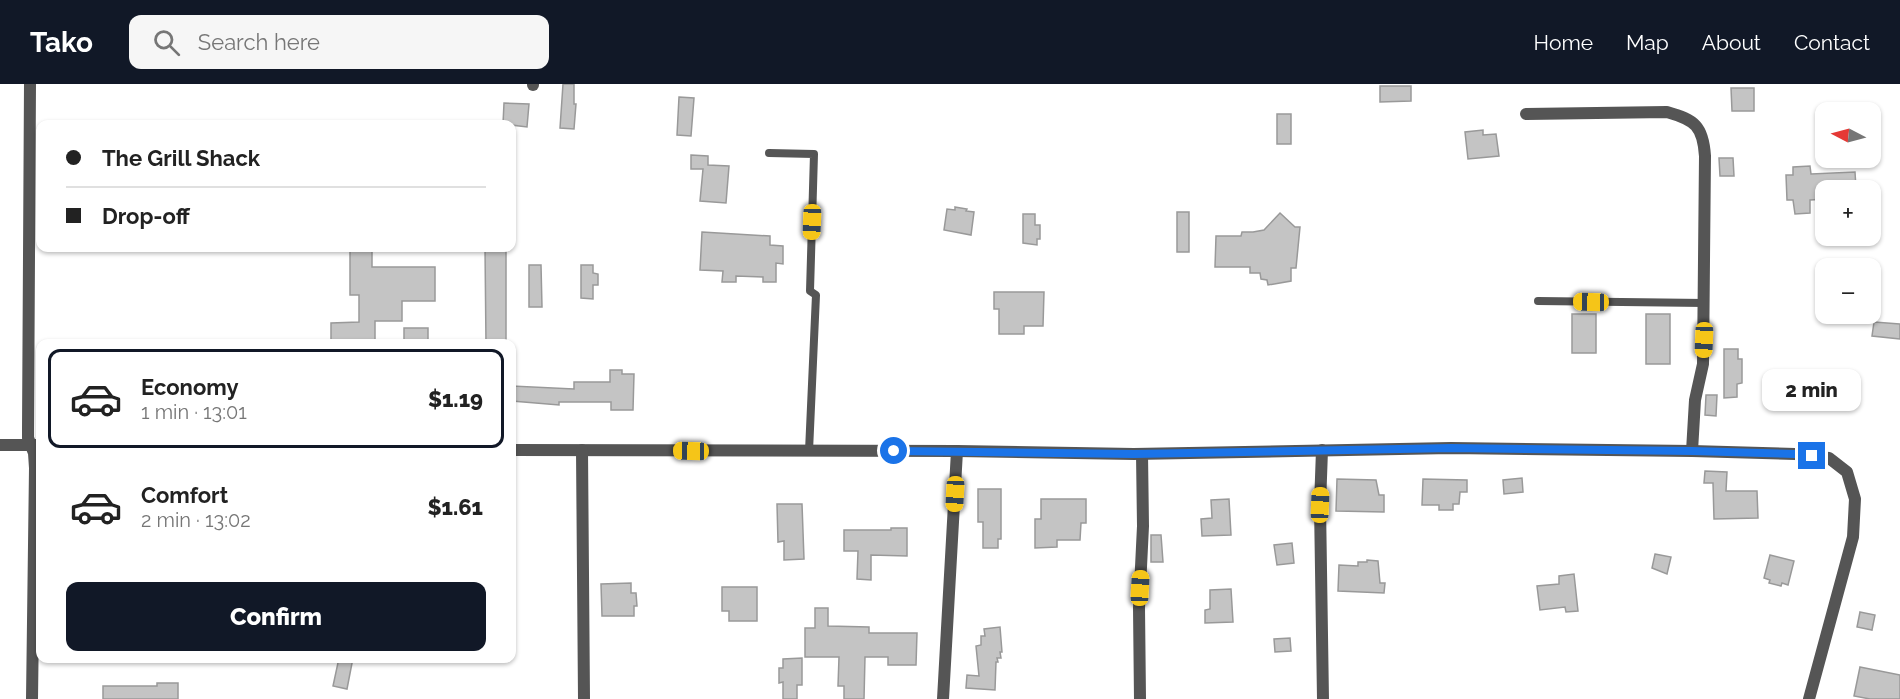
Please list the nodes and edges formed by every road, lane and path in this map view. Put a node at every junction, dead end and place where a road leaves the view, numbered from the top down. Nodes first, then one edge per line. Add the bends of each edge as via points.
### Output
1 (30, 84) edge
2 (1526, 114) dead end
3 (769, 153) dead end
4 (1538, 301) dead end
5 (1705, 303) junction
6 (0, 445) edge
7 (36, 445) edge
8 (516, 450) edge
9 (582, 450) junction
10 (1322, 450) junction
11 (957, 451) junction
12 (1692, 451) junction
13 (809, 452) junction
14 (1142, 454) junction
15 (32, 699) edge
16 (584, 699) edge
17 (943, 699) edge
18 (1140, 699) edge
19 (1323, 699) edge
20 (1809, 699) edge

1 - 7 street via 28,438
2 - 5 street via 1667,112 1696,124 1705,156
3 - 13 lane via 814,154 810,291 816,295
4 - 5 lane
5 - 12 street via 1703,364 1695,400
6 - 7 street
7 - 15 street
8 - 9 street
9 - 13 street
9 - 16 street
10 - 12 street
10 - 14 street
10 - 19 street
11 - 13 street
11 - 14 street
11 - 17 street
12 - 20 street via 1829,458 1847,472 1855,499 1853,537
14 - 18 street

